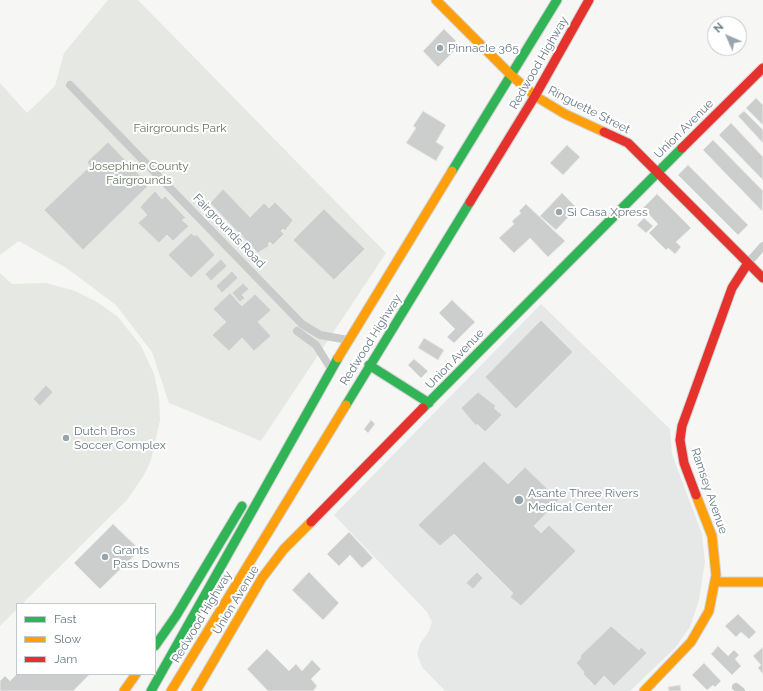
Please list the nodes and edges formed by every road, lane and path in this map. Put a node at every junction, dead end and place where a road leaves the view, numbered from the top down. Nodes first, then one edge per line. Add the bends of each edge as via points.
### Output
1 (436, 0) edge
2 (557, 0) edge
3 (589, 0) edge
4 (763, 68) edge
5 (511, 75) junction
6 (70, 85) dead end
7 (535, 96) junction
8 (658, 172) junction
9 (763, 246) edge
10 (748, 263) junction
11 (763, 278) edge
12 (297, 331) dead end
13 (348, 340) junction
14 (369, 365) junction
15 (331, 369) junction
16 (429, 403) junction
17 (297, 426) junction
18 (259, 480) dead end
19 (247, 499) dead end
20 (716, 582) junction
21 (763, 582) edge
22 (156, 645) edge
23 (135, 675) edge
24 (124, 691) edge
25 (151, 691) edge
26 (171, 691) edge
27 (196, 691) edge
28 (644, 691) edge

1 - 5 main road, Ringuette Street
2 - 5 main road, Redwood Highway
3 - 7 main road, Redwood Highway
4 - 8 main road, Union Avenue
5 - 7 main road, Ringuette Street
5 - 13 main road, Redwood Highway
6 - 13 street, Fairgrounds Road via 302,324 320,336
7 - 8 main road, Ringuette Street via 565,114 628,143
7 - 14 main road, Redwood Highway
8 - 10 main road, Ringuette Street
8 - 16 main road, Union Avenue
9 - 10 street, Ramsey Avenue
10 - 11 main road, Ringuette Street
10 - 20 main road, Ramsey Avenue via 732,288 682,426 680,440 684,463 712,536
12 - 15 street via 316,345
13 - 15 main road, Redwood Highway
14 - 16 main road
14 - 26 main road, Redwood Highway
15 - 17 main road, Redwood Highway
16 - 27 main road, Union Avenue via 284,549 262,578
17 - 18 main road
17 - 25 main road, Redwood Highway
19 - 22 main road
20 - 21 main road
20 - 28 main road, Ramsey Avenue via 709,611 697,634
23 - 24 main road

